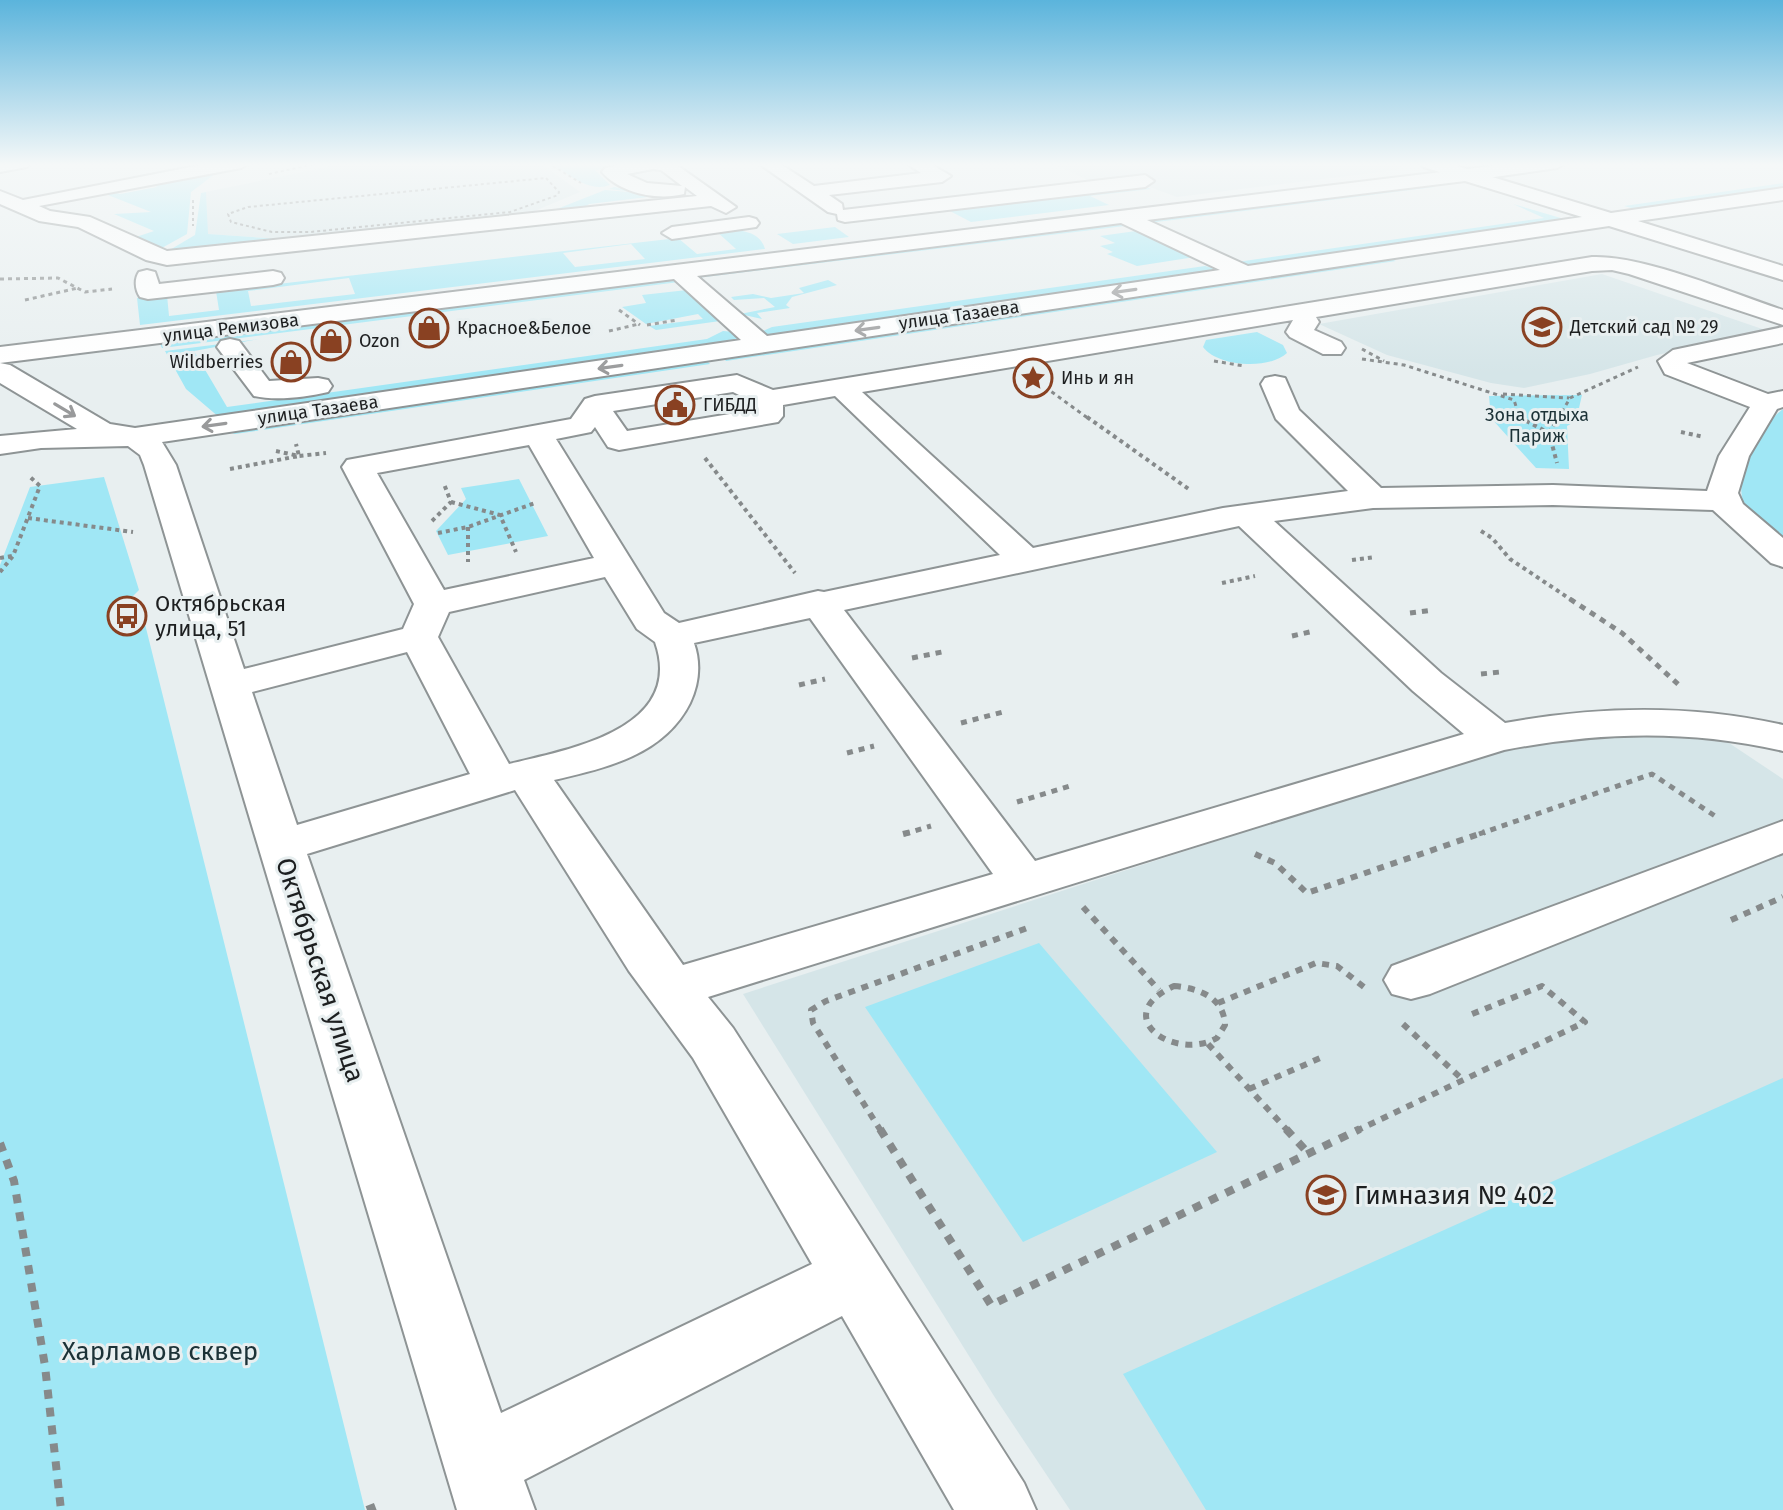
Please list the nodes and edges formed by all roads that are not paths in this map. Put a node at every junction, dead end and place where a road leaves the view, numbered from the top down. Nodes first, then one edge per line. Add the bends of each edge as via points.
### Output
1 (100, 233) edge
2 (367, 233) edge
3 (721, 233) edge
4 (757, 233) edge
5 (763, 233) edge
6 (1158, 233) edge
7 (1401, 233) edge
8 (1511, 233) edge
9 (1657, 233) edge
10 (644, 236) dead end
11 (1383, 252) junction
12 (1215, 260) junction
13 (149, 270) junction
14 (679, 272) junction
15 (1244, 273) junction
16 (1783, 273) edge
17 (300, 275) dead end
18 (1465, 285) junction
19 (1300, 312) junction
20 (1783, 318) edge
21 (787, 323) junction
22 (740, 326) junction
23 (1783, 335) edge
24 (230, 347) dead end
25 (707, 352) junction
26 (5, 353) edge
27 (1342, 353) road end
28 (71, 382) dead end
29 (737, 383) junction
30 (1275, 384) dead end
31 (841, 387) junction
32 (769, 399) junction
33 (1775, 401) edge
34 (109, 404) dead end
35 (595, 405) junction
36 (538, 434) junction
37 (135, 437) junction
38 (0, 445) edge
39 (23, 471) road end
40 (1373, 498) junction
41 (1723, 501) junction
42 (1235, 517) junction
43 (1783, 556) edge
44 (1025, 560) junction
45 (615, 564) junction
46 (818, 602) junction
47 (426, 620) junction
48 (672, 636) junction
49 (230, 685) junction
50 (1496, 738) junction
51 (1783, 738) edge
52 (511, 777) junction
53 (1771, 840) edge
54 (280, 846) junction
55 (1023, 880) junction
56 (673, 988) junction
57 (1393, 997) road end
58 (855, 1276) junction
59 (488, 1486) edge
60 (997, 1510) edge

1 - 13 street
2 - 13 street via 167,258
3 - 10 street
4 - 26 street, улица Ремизова
5 - 14 street, улица Ремизова
6 - 12 street
7 - 12 street
8 - 11 street, улица Тазаева
9 - 16 street
11 - 15 street, улица Тазаева
11 - 18 street
12 - 15 street
12 - 21 street
13 - 17 street via 148,292
14 - 22 street
14 - 26 street, улица Ремизова
15 -> 21 street, улица Тазаева
18 - 19 street
18 - 20 street via 1612,263
19 - 27 street via 1307,322 1299,332
19 - 31 street
21 - 22 street
21 - 25 street, улица Тазаева
22 - 24 street via 277,391 258,386
23 - 33 street via 1671,361 1675,368
25 - 29 street
25 -> 37 street, улица Тазаева
26 - 28 street
26 -> 37 street via 102,432
29 - 32 street
29 - 35 street
30 - 40 street via 1286,413
31 - 32 street
31 - 44 street
32 - 35 street via 768,416 619,441
33 - 41 street via 1734,456
34 - 37 street, Октябрьская улица via 136,420
35 - 36 street via 581,426
36 - 45 street
36 - 47 street via 358,467 408,539
37 - 38 street
37 - 39 street
37 - 49 street, Октябрьская улица via 153,450 160,465
40 - 41 street via 1497,505 1553,495
40 - 42 street
41 - 43 street
42 - 44 street
42 - 50 street
44 - 46 street
45 - 47 street via 529,583
45 - 48 street via 650,621
46 - 48 street
46 - 55 street
47 - 49 street
47 - 52 street
48 - 52 street via 680,651 676,687 651,727 588,757
49 - 54 street, Октябрьская улица
50 - 51 street via 1602,722 1723,727
50 - 55 street
52 - 54 street
52 - 56 street
53 - 57 street
54 - 59 street, Октябрьская улица
55 - 56 street
56 - 58 street via 713,1043
58 - 59 street
58 - 60 street

